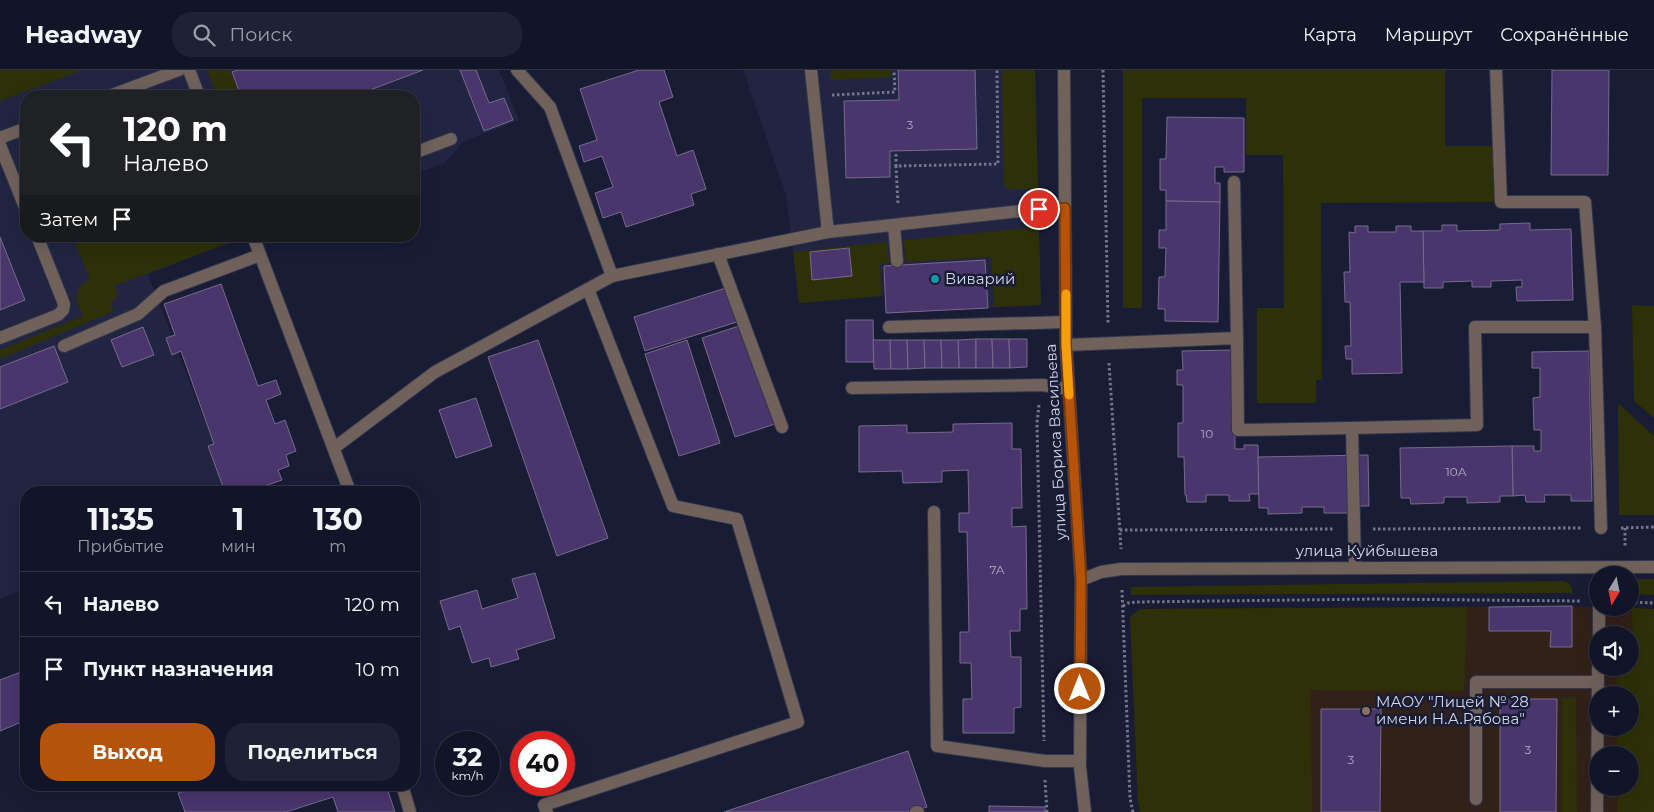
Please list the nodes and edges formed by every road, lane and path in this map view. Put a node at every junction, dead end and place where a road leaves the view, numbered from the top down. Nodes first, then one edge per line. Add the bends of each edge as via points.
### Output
1 (178, 70) edge
2 (189, 70) edge
3 (517, 70) edge
4 (811, 70) edge
5 (894, 70) edge
6 (997, 70) edge
7 (1064, 70) edge
8 (1103, 70) edge
9 (1496, 70) edge
10 (125, 90) edge
11 (197, 90) edge
12 (814, 97) junction
13 (20, 130) edge
14 (0, 138) edge
15 (451, 139) dead end
16 (0, 145) edge
17 (420, 151) edge
18 (896, 154) dead end
19 (896, 166) junction
20 (1234, 182) dead end
21 (20, 195) edge
22 (1065, 208) junction
23 (896, 224) junction
24 (828, 232) junction
25 (39, 242) edge
26 (255, 242) edge
27 (718, 254) junction
28 (260, 255) junction
29 (897, 261) dead end
30 (612, 276) junction
31 (588, 289) junction
32 (1066, 322) junction
33 (888, 327) dead end
34 (1595, 327) junction
35 (0, 338) edge
36 (1237, 338) junction
37 (1108, 343) junction
38 (1066, 345) junction
39 (64, 346) dead end
40 (1042, 385) junction
41 (852, 388) dead end
42 (1069, 390) junction
43 (782, 427) dead end
44 (1352, 428) junction
45 (334, 448) junction
46 (348, 486) edge
47 (934, 512) dead end
48 (1601, 528) junction
49 (1654, 528) edge
50 (1336, 529) dead end
51 (1366, 529) dead end
52 (1120, 530) junction
53 (1355, 567) junction
54 (1654, 567) edge
55 (1639, 568) edge
56 (1122, 569) junction
57 (1589, 572) edge
58 (1081, 580) junction
59 (1639, 602) edge
60 (1654, 603) edge
61 (1589, 604) edge
62 (1123, 606) junction
63 (1597, 676) edge
64 (1597, 682) junction
65 (1045, 761) junction
66 (1080, 761) junction
67 (404, 791) edge
68 (1476, 798) dead end
69 (410, 812) edge
70 (547, 812) edge
71 (1047, 812) edge
72 (1085, 812) edge
73 (1133, 812) edge
74 (1598, 812) edge

1 - 10 street
2 - 11 street
3 - 30 street via 550,107
4 - 12 street
5 - 12 path via 895,92
6 - 19 path via 998,164
7 - 22 street, улица Бориса Васильева
8 - 37 path
9 - 34 street via 1501,202 1585,202
12 - 24 street
13 - 14 street
15 - 17 street
16 - 21 street
18 - 19 path
19 - 23 path
20 - 36 street
22 - 23 street
22 - 32 street, улица Бориса Васильева
23 - 24 street
23 - 29 street
24 - 27 street
25 - 35 street via 64,304 63,310 58,315
26 - 28 street
27 - 30 street
27 - 43 street
28 - 39 street via 164,291 138,314
28 - 45 street
30 - 31 street
31 - 45 street via 434,372
31 - 70 street via 673,506 738,518 798,722 544,805
32 - 33 street
32 - 38 street, улица Бориса Васильева
34 - 44 street via 1474,327 1477,425
34 - 48 street
36 - 37 street
36 - 44 street via 1238,430
37 - 38 street
37 - 52 path
38 - 42 street, улица Бориса Васильева
40 - 41 street
40 - 42 street
40 - 65 path via 1037,423
42 - 58 street, улица Бориса Васильева
44 - 53 street
45 - 46 street
47 - 65 street via 937,746
48 - 49 path
48 - 51 path
50 - 52 path
52 - 56 path
53 - 56 street, улица Куйбышева
53 - 57 street, улица Куйбышева
54 - 55 street, улица Куйбышева
56 - 58 street, улица Куйбышева via 1101,572
56 - 62 path
58 - 66 street, улица Бориса Васильева
59 - 60 path
61 - 62 path via 1376,599 1137,602
62 - 73 path
63 - 64 street
64 - 68 street via 1476,682
64 - 74 street
65 - 66 street
65 - 71 path
66 - 72 street, улица Бориса Васильева
67 - 69 street

